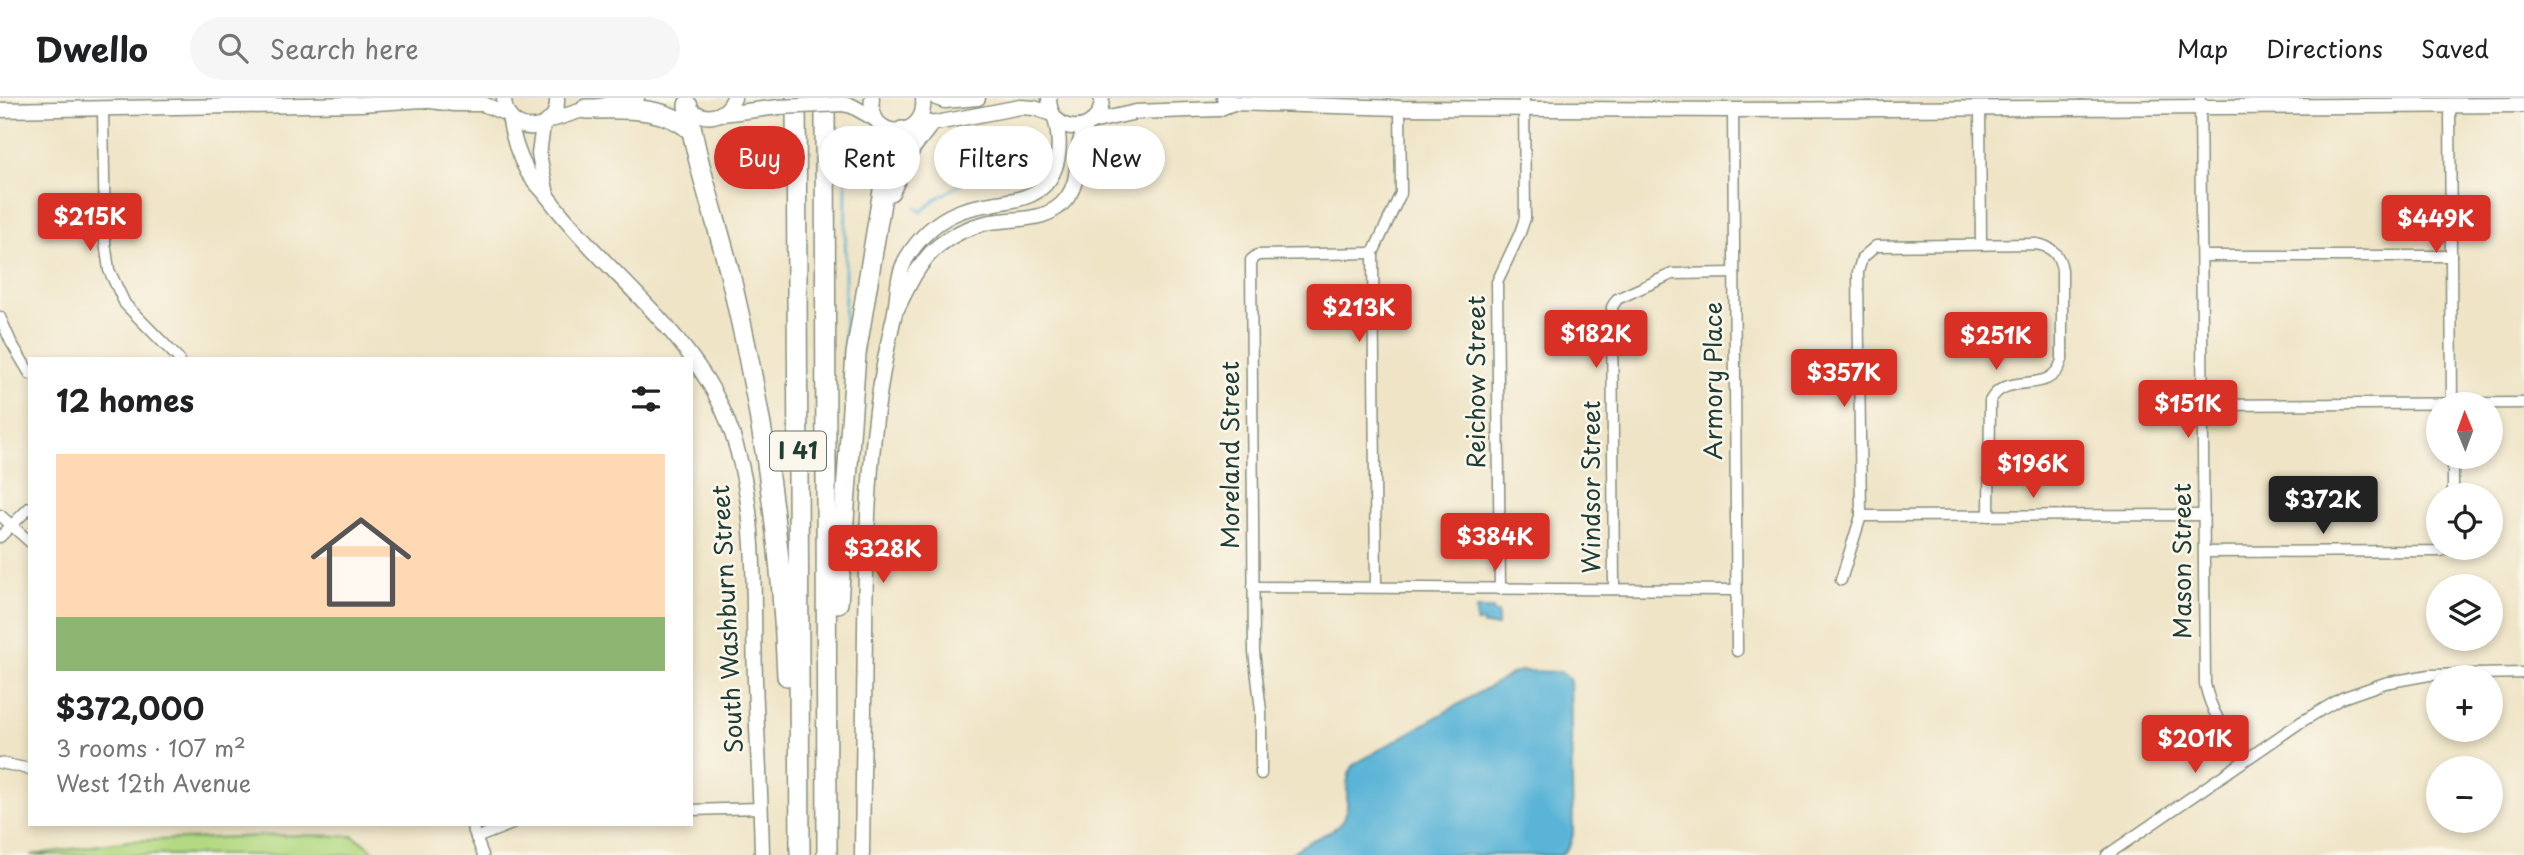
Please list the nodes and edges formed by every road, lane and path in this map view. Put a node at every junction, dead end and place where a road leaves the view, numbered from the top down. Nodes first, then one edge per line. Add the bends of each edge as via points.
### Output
1 (504, 98) edge
2 (557, 98) edge
3 (637, 98) edge
4 (734, 98) edge
5 (872, 98) edge
6 (923, 98) edge
7 (936, 98) edge
8 (978, 98) edge
9 (1049, 98) edge
10 (1102, 98) edge
11 (427, 99) edge
12 (1229, 100) edge
13 (682, 101) edge
14 (833, 101) edge
15 (788, 102) edge
16 (1320, 102) edge
17 (2335, 102) edge
18 (2403, 102) edge
19 (169, 103) edge
20 (1524, 103) edge
21 (2200, 103) edge
22 (2524, 105) edge
23 (2450, 106) junction
24 (1400, 108) junction
25 (103, 109) junction
26 (586, 109) junction
27 (1980, 109) junction
28 (0, 110) edge
29 (1733, 110) junction
30 (721, 114) junction
31 (508, 115) junction
32 (1053, 116) junction
33 (875, 119) junction
34 (546, 123) junction
35 (1088, 124) junction
36 (883, 126) edge
37 (915, 126) edge
38 (920, 127) edge
39 (692, 131) junction
40 (892, 189) edge
41 (548, 197) junction
42 (1981, 243) junction
43 (1373, 253) junction
44 (2202, 256) junction
45 (2451, 256) junction
46 (1734, 273) junction
47 (895, 314) junction
48 (0, 317) edge
49 (177, 357) edge
50 (690, 357) edge
51 (693, 361) edge
52 (28, 371) edge
53 (2452, 392) edge
54 (2503, 403) edge
55 (2524, 403) edge
56 (2426, 404) edge
57 (2204, 405) junction
58 (28, 509) edge
59 (0, 515) edge
60 (2204, 515) junction
61 (1861, 516) junction
62 (1989, 516) junction
63 (11, 526) junction
64 (0, 537) edge
65 (28, 540) edge
66 (2426, 551) edge
67 (2205, 552) junction
68 (1841, 580) dead end
69 (1253, 587) junction
70 (1376, 587) junction
71 (1500, 589) junction
72 (1614, 589) junction
73 (1736, 590) junction
74 (826, 640) junction
75 (1737, 651) dead end
76 (2524, 673) edge
77 (2246, 759) junction
78 (0, 763) edge
79 (28, 769) edge
80 (1261, 774) dead end
81 (800, 804) junction
82 (759, 808) junction
83 (693, 810) edge
84 (472, 826) edge
85 (507, 826) edge
86 (476, 838) junction
87 (483, 855) edge
88 (762, 855) edge
89 (800, 855) edge
90 (827, 855) edge
91 (862, 855) edge
92 (2107, 855) edge

1 - 31 main road, South Washburn Street
2 - 34 main road, South Washburn Street via 554,114
3 - 26 main road
4 - 30 main road
5 - 33 main road
6 - 37 main road via 922,115
7 - 8 main road
9 - 32 main road
10 - 35 main road via 1098,115
11 - 19 main road
11 - 31 main road via 483,104
12 - 16 main road
12 - 35 main road via 1218,110 1136,112
13 - 30 main road via 703,117
13 - 39 highway
14 - 15 main road, bridge
14 - 33 main road
14 - 74 highway, I 41
15 - 30 main road
15 - 81 highway, I 41
16 - 24 main road
17 - 18 main road
17 - 21 main road
18 - 23 main road
19 - 25 main road
20 - 24 main road
20 - 29 main road
20 - 71 street, Reichow Street via 1525,218 1497,282
21 - 27 main road
21 - 44 street, Mason Street
22 - 23 main road
23 - 45 street
24 - 43 street via 1401,192
25 - 28 main road
25 - 49 street via 109,270 131,312
26 - 34 main road
26 - 39 highway via 645,111 678,119
27 - 29 main road
27 - 42 street
29 - 46 street, Armory Place
31 - 34 main road via 524,127
31 - 41 main road, South Washburn Street via 527,172
32 - 35 main road via 1069,127
32 - 38 main road via 1020,107
32 - 47 main road via 1059,157 1047,181 1021,199 958,212 921,238 900,271
33 - 36 main road
34 - 41 main road, South Washburn Street via 539,154
35 - 47 main road via 1079,145 1076,179 1066,200 1041,216 988,222 950,238 919,268
39 - 81 highway via 734,287 762,432 782,600 789,756
40 - 74 highway via 881,215 856,354 836,620
41 - 50 main road, South Washburn Street
42 - 61 street via 1883,244 1866,253 1859,264
42 - 62 street via 2049,248 2062,270 2062,360 2057,373 2039,383 2004,386 1990,401
43 - 69 street, Moreland Street via 1257,255 1251,260
43 - 70 street
44 - 45 street
44 - 57 street, Mason Street
45 - 53 street
46 - 72 street, Windsor Street via 1672,274 1617,299 1612,307
46 - 73 street, Armory Place
47 - 91 main road via 876,408 868,495
48 - 52 street
51 - 82 main road, South Washburn Street via 711,388 741,462 750,526
54 - 55 street
56 - 57 street
57 - 60 street, Mason Street
58 - 63 street
59 - 63 street
60 - 62 street
60 - 67 street, Mason Street
61 - 62 street
61 - 68 street
63 - 64 street
63 - 65 street
66 - 67 street
67 - 77 street, Mason Street via 2205,684 2220,724
69 - 70 street
69 - 80 street, Moreland Street
70 - 71 street
71 - 72 street
72 - 73 street
73 - 75 street, Armory Place
74 - 90 highway, I 41
76 - 77 street via 2429,675 2385,683 2342,698
77 - 92 street
78 - 79 street
81 - 89 highway, I 41
82 - 83 street
82 - 88 main road, South Washburn Street
84 - 86 street
85 - 86 street
86 - 87 street

